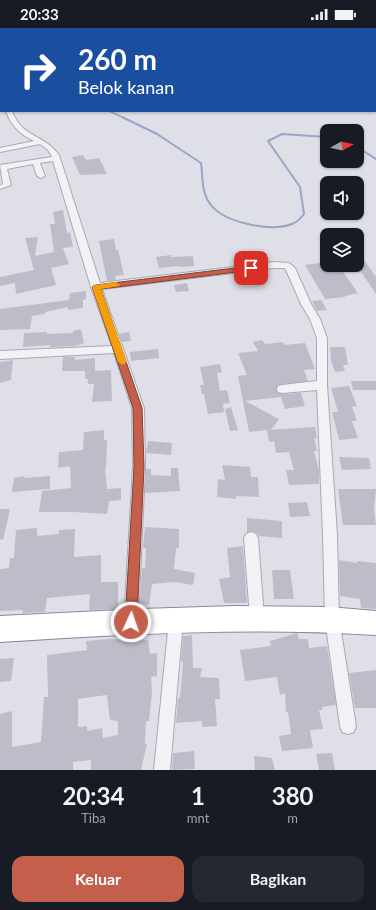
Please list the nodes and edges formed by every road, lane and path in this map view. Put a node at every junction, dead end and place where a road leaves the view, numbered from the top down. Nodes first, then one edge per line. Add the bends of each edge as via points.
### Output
1 (9, 112) edge
2 (40, 142) junction
3 (0, 150) edge
4 (56, 158) junction
5 (36, 161) junction
6 (2, 167) edge
7 (41, 176) dead end
8 (0, 187) edge
9 (96, 287) junction
10 (118, 349) junction
11 (0, 355) edge
12 (322, 385) junction
13 (282, 390) dead end
14 (250, 538) dead end
15 (257, 618) junction
16 (332, 619) junction
17 (176, 621) junction
18 (131, 622) junction
19 (376, 623) edge
20 (0, 628) edge
21 (348, 726) dead end
22 (162, 770) edge

1 - 2 street via 19,130
2 - 3 street
2 - 4 street via 51,149
4 - 5 street
4 - 9 street
5 - 6 street
5 - 7 street
6 - 8 street via 7,185
9 - 10 street
9 - 12 street via 286,265 290,268 319,328 322,338
10 - 11 street
10 - 18 street via 138,408 139,467
12 - 13 street
12 - 16 street
14 - 15 street
15 - 16 highway
15 - 17 highway
16 - 19 highway
16 - 21 street
17 - 18 highway
17 - 22 street
18 - 20 highway

